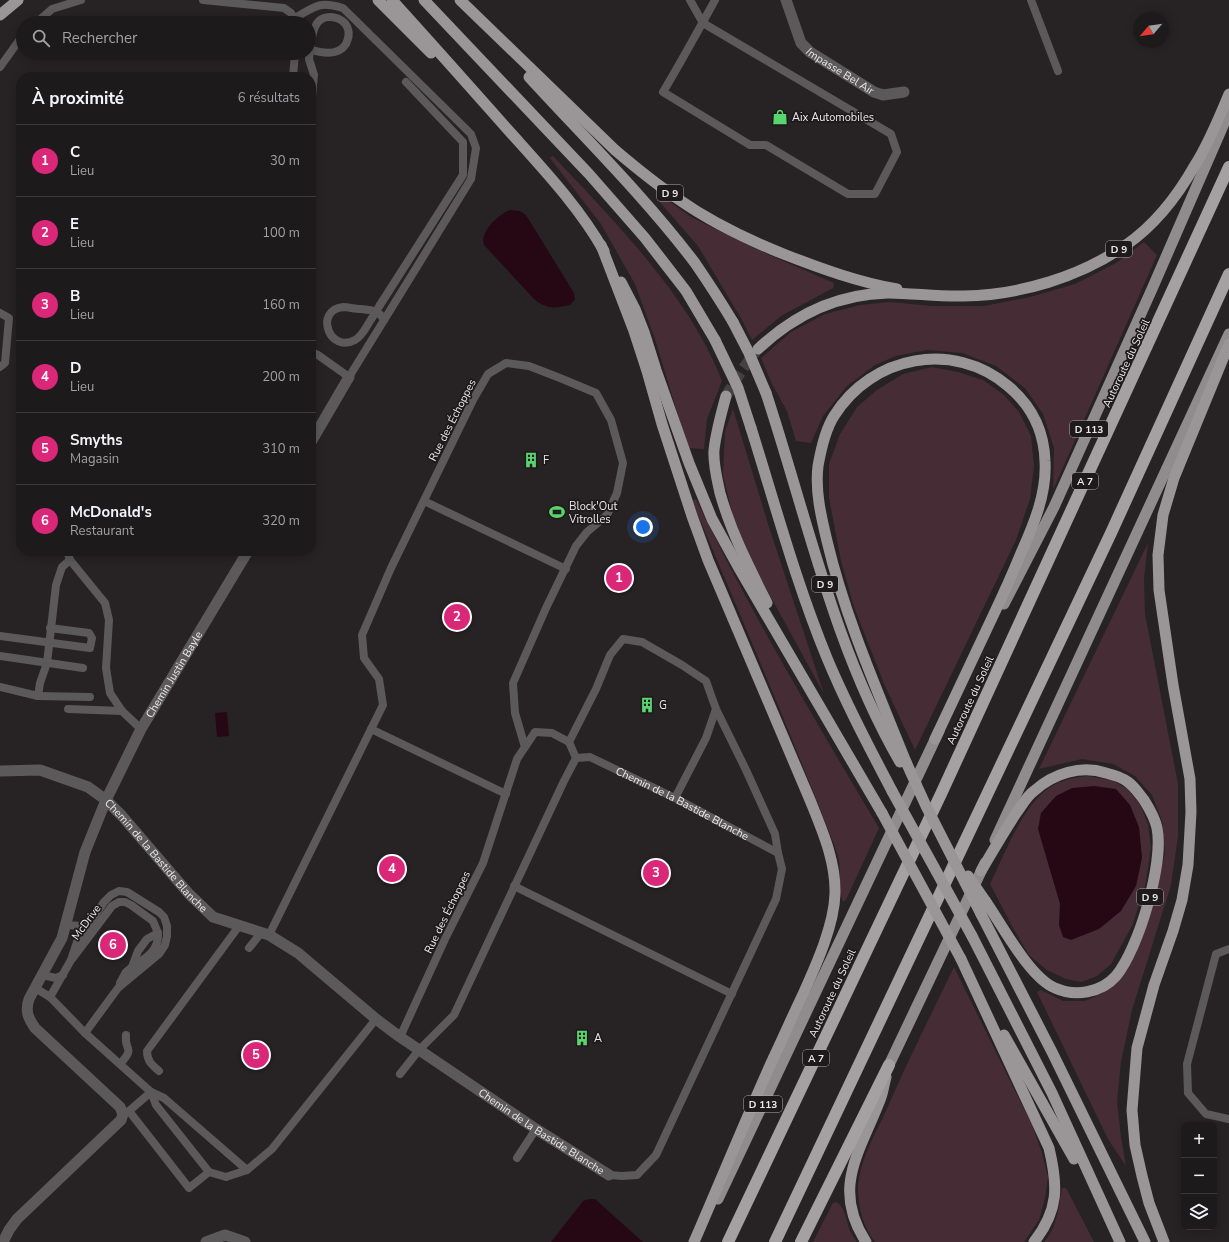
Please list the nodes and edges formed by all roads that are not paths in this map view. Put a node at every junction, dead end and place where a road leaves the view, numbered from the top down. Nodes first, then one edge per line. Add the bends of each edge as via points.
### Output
1 (18, 0) edge
2 (81, 0) edge
3 (203, 0) edge
4 (286, 0) edge
5 (378, 0) edge
6 (392, 0) edge
7 (424, 0) edge
8 (459, 0) edge
9 (690, 0) edge
10 (715, 0) edge
11 (786, 0) edge
12 (1031, 0) edge
13 (0, 15) edge
14 (44, 16) edge
15 (292, 16) edge
16 (293, 16) edge
17 (298, 16) edge
18 (703, 23) junction
19 (316, 25) edge
20 (16, 44) edge
21 (316, 50) edge
22 (294, 60) edge
23 (309, 60) edge
24 (0, 67) edge
25 (1058, 71) dead end
26 (293, 72) edge
27 (313, 72) edge
28 (406, 82) dead end
29 (904, 92) dead end
30 (1229, 94) edge
31 (1229, 112) edge
32 (513, 135) junction
33 (1229, 167) edge
34 (601, 245) junction
35 (406, 271) dead end
36 (1229, 274) edge
37 (406, 284) junction
38 (935, 296) junction
39 (0, 313) edge
40 (384, 320) junction
41 (1229, 334) edge
42 (1229, 344) edge
43 (758, 349) tunnel mouth
44 (316, 354) edge
45 (0, 367) edge
46 (349, 376) junction
47 (726, 396) tunnel mouth
48 (316, 433) edge
49 (424, 501) junction
50 (69, 556) edge
51 (245, 556) edge
52 (70, 560) junction
53 (566, 569) junction
54 (50, 628) junction
55 (0, 636) edge
56 (49, 643) junction
57 (0, 656) edge
58 (47, 663) junction
59 (84, 668) dead end
60 (0, 687) edge
61 (38, 696) junction
62 (90, 697) dead end
63 (68, 709) dead end
64 (716, 709) junction
65 (122, 711) junction
66 (826, 717) junction
67 (141, 729) junction
68 (371, 729) junction
69 (934, 739) junction
70 (569, 742) junction
71 (525, 747) junction
72 (576, 758) junction
73 (905, 764) junction
74 (0, 771) edge
75 (506, 794) junction
76 (675, 798) junction
77 (106, 800) junction
78 (946, 844) junction
79 (778, 853) junction
80 (981, 871) junction
81 (514, 886) junction
82 (90, 922) junction
83 (66, 925) junction
84 (239, 926) junction
85 (265, 934) junction
86 (249, 948) dead end
87 (1229, 949) edge
88 (961, 959) junction
89 (71, 960) junction
90 (42, 975) junction
91 (63, 975) junction
92 (35, 988) junction
93 (118, 988) junction
94 (732, 994) junction
95 (50, 998) junction
96 (376, 1019) junction
97 (85, 1032) junction
98 (126, 1035) dead end
99 (400, 1037) junction
100 (419, 1050) junction
101 (120, 1064) junction
102 (889, 1065) junction
103 (159, 1071) dead end
104 (400, 1074) dead end
105 (151, 1092) junction
106 (126, 1113) junction
107 (1229, 1119) edge
108 (536, 1129) junction
109 (517, 1158) dead end
110 (247, 1170) junction
111 (209, 1172) junction
112 (609, 1175) joint
113 (1107, 1216) junction
114 (4, 1242) edge
115 (206, 1242) edge
116 (245, 1242) edge
117 (696, 1242) edge
118 (728, 1242) edge
119 (775, 1242) edge
120 (801, 1242) edge
121 (866, 1242) edge
122 (1034, 1242) edge
123 (1120, 1242) edge
124 (1145, 1242) edge
125 (1164, 1242) edge

1 - 13 highway
2 - 14 lane via 52,9
3 - 15 lane via 284,8
4 - 16 lane
5 - 32 highway
6 - 32 highway, D 9
7 - 113 highway, D 9, bridge via 589,174 645,238 686,291 715,340 738,388 806,601 864,739 972,936 1052,1093
8 - 38 highway, D 9 via 615,150 678,199 718,224 758,244 854,280
8 - 73 highway, D 9, bridge via 674,237 733,322 766,393 836,618 860,681 892,748
9 - 18 lane
10 - 18 lane
11 - 29 street, Impasse Bel Air via 801,43 810,52 874,92 883,95
12 - 25 lane
17 - 37 lane via 317,5 328,4 343,8 423,92 471,134 476,148 472,179
18 - 18 lane via 891,134 897,152 875,194 848,194 766,145 750,145 663,92
19 - 21 lane via 321,19 330,16 339,19 348,30 349,38 338,52
20 - 24 lane
22 - 26 lane
23 - 27 lane, bridge
28 - 40 lane, bridge via 463,142 463,174 380,305 372,318 356,340 340,342 328,331 329,314 343,307 377,311
30 - 38 highway, D 9 via 1196,165 1172,200 1146,229 1126,245 1080,270 1039,285 995,294
31 - 69 main road, D 113 via 1054,507
32 - 34 highway, D 9 via 573,204
33 - 118 highway, Autoroute du Soleil / A 7 via 944,787
34 - 66 highway, D 9 via 635,309 689,463 712,519
34 - 117 highway via 634,331 666,439 708,560 810,800 824,835 835,876 833,910 814,968
35 - 37 lane
36 - 119 highway via 1101,554
37 - 40 lane
38 - 43 highway, D 9 via 889,293 838,301 798,318
39 - 45 lane via 10,318 5,363
40 - 46 lane
41 - 80 main road
42 - 125 highway via 1174,478 1163,515 1158,555 1159,590 1190,779 1191,812 1188,865 1182,900 1154,985 1137,1048 1132,1110 1135,1146 1142,1176
44 - 46 lane
46 - 48 street
47 - 66 highway, D 9 via 714,451 716,475 725,512 748,566
49 - 53 lane
49 - 53 lane, Rue des Échoppes via 488,374 506,363 529,366 596,393 611,420 623,463 617,493 607,515 587,532 576,546
49 - 68 lane, Rue des Échoppes via 362,635 364,658 379,679 383,705
50 - 52 lane
51 - 67 street, Chemin Justin Bayle
52 - 54 lane via 62,567 56,585
52 - 65 lane via 105,603 109,620 106,668 110,692
53 - 71 lane, Rue des Échoppes via 513,683 515,713
54 - 56 lane
54 - 56 lane via 89,633 92,638 90,648 87,649
55 - 56 lane
56 - 58 lane
57 - 58 lane
58 - 59 lane
58 - 61 lane
60 - 61 lane
61 - 62 lane
63 - 65 lane
64 - 70 lane via 706,681 642,642 623,639 610,655
64 - 76 lane via 706,738
64 - 79 lane via 775,834
65 - 67 lane
66 - 88 highway, D 9, bridge via 882,813
67 - 77 street, Chemin Justin Bayle
68 - 75 lane
68 - 85 lane, Rue des Échoppes
69 - 73 highway via 1007,587 1035,520 1046,461 1036,419 1016,393 999,378 981,368 953,360 934,359 912,360 896,365 881,372 856,390 829,426 818,467 819,502 839,584
69 - 117 main road, D 113
70 - 71 lane via 552,733 535,732
70 - 72 lane
71 - 75 lane, Rue des Échoppes
72 - 76 lane, Chemin de la Bastide Blanche via 590,757
72 - 81 lane
73 - 78 highway, D 9, bridge
74 - 77 street, Chemin de la Bastide Blanche via 40,770 88,787
75 - 99 lane, Rue des Échoppes via 482,863
76 - 79 lane, Chemin de la Bastide Blanche
77 - 83 street, Chemin Justin Bayle via 86,852
77 - 84 street, Chemin de la Bastide Blanche via 189,894 213,917
78 - 80 highway, D 9, bridge via 1030,968 1054,988 1069,993 1086,993 1104,986 1115,976 1128,957 1152,888 1158,854 1157,827 1149,808 1128,782 1098,770 1076,770 1049,779 1033,791
78 - 124 highway, D 9, bridge
79 - 94 lane, Chemin de la Bastide Blanche via 782,869 776,898
80 - 102 main road
81 - 94 lane
81 - 100 lane via 454,1015
82 - 83 lane via 82,926
82 - 89 lane via 77,942
82 - 93 lane via 104,902 118,891 135,896 164,917 167,926 165,945 159,954
83 - 90 street, Chemin Justin Bayle via 62,938
84 - 85 street, Chemin de la Bastide Blanche
84 - 103 lane via 147,1051 149,1063
85 - 86 lane, Rue des Échoppes
85 - 96 street, Chemin de la Bastide Blanche via 298,953
87 - 107 lane via 1216,954 1187,1064 1188,1093 1206,1114
88 - 113 highway, D 9
88 - 122 highway via 1049,1148 1055,1188 1053,1207 1044,1229
89 - 91 lane
89 - 93 lane, McDrive via 112,906 125,902 147,915 158,933 147,939 138,951 132,967 121,979
90 - 91 lane via 56,978
90 - 92 street, Chemin Justin Bayle
91 - 95 lane
92 - 95 lane
92 - 106 street, Chemin Justin Bayle via 27,1005 26,1012 30,1020
93 - 97 lane
94 - 112 lane, Chemin de la Bastide Blanche via 656,1155 637,1175
95 - 97 lane
96 - 99 street, Chemin de la Bastide Blanche
96 - 110 lane via 272,1149
97 - 101 lane
98 - 101 lane via 128,1055
99 - 100 street, Chemin de la Bastide Blanche
100 - 104 lane
100 - 108 street, Chemin de la Bastide Blanche
101 - 105 lane
102 - 120 highway
102 - 121 highway via 881,1099 852,1168 849,1184 853,1216
105 - 106 lane
105 - 110 lane via 164,1098
105 - 111 lane via 156,1105
106 - 111 lane via 189,1188
106 - 114 street via 17,1219
108 - 109 lane
108 - 112 street, Chemin de la Bastide Blanche
110 - 111 lane via 226,1177
113 - 123 highway, D 9
115 - 116 street via 225,1235

